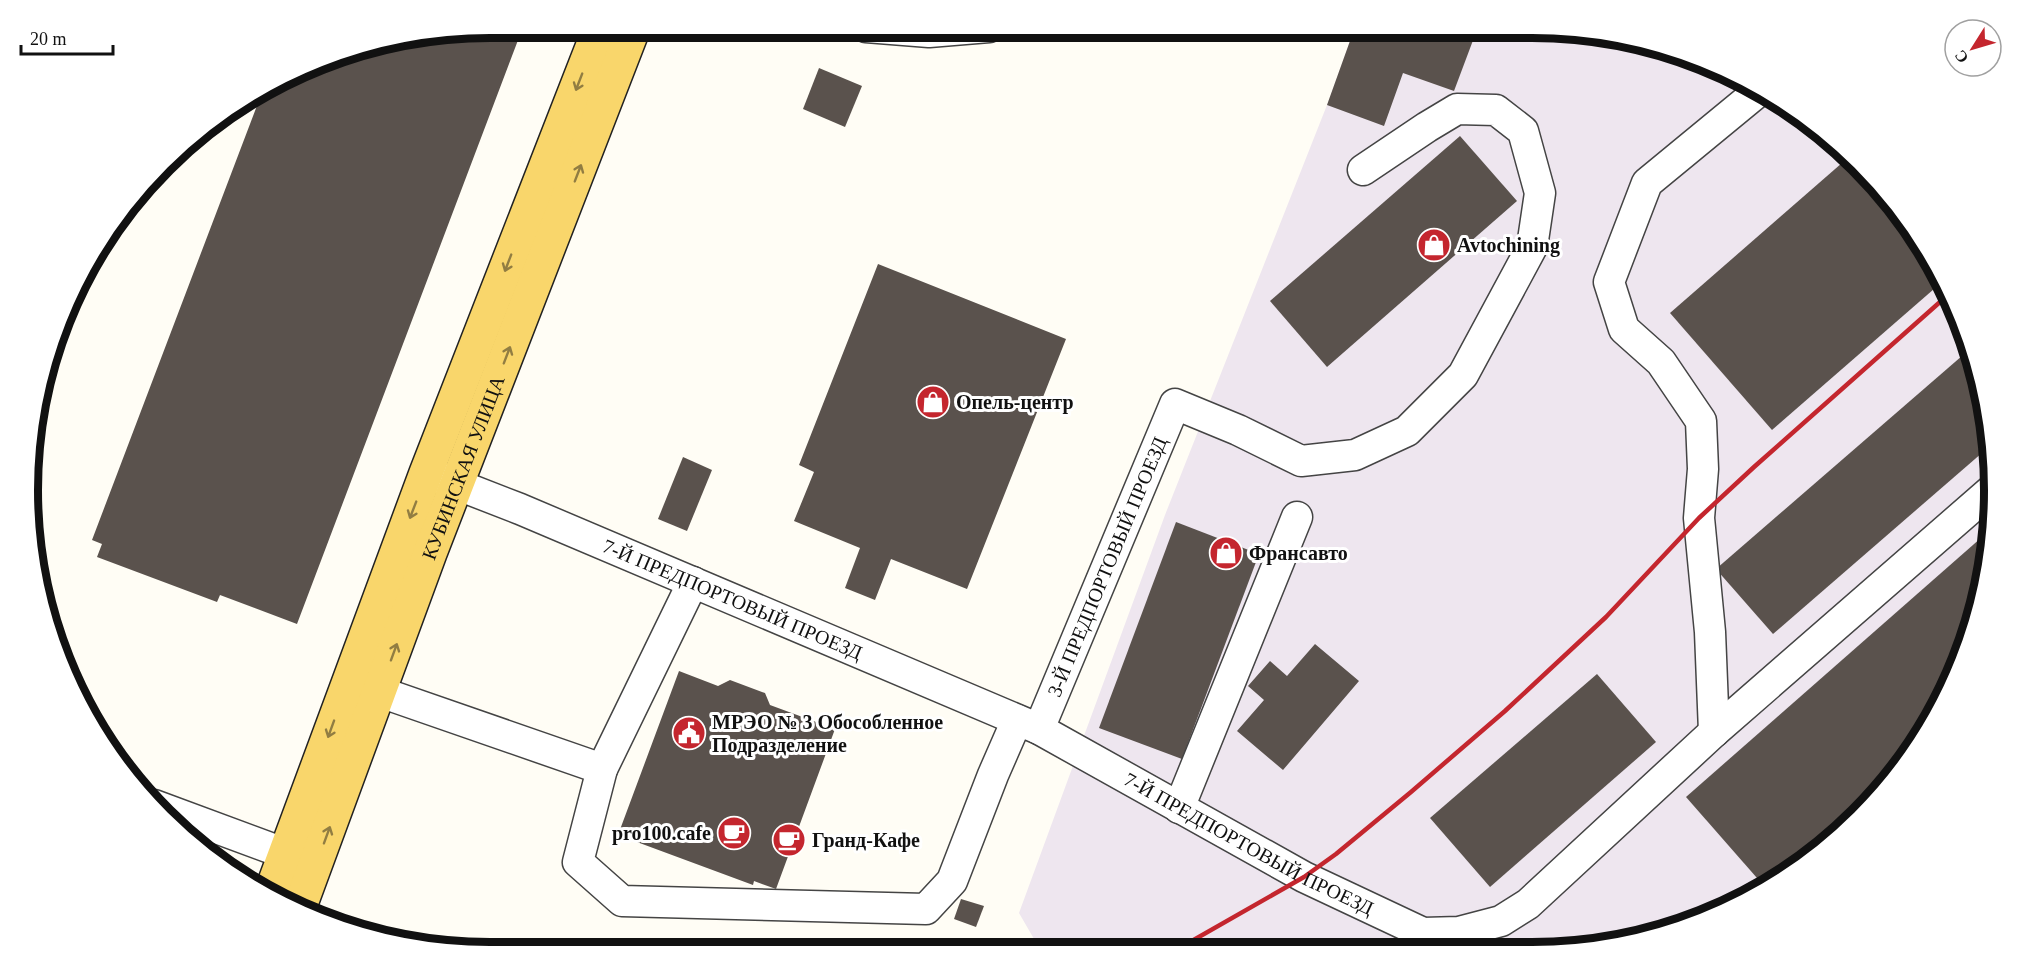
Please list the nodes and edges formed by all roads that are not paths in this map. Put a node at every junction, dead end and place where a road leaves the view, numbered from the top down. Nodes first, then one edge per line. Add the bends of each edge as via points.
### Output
1 (596, 38) edge
2 (629, 38) edge
3 (1753, 96) edge
4 (1363, 170) dead end
5 (481, 379) junction
6 (426, 473) junction
7 (456, 485) junction
8 (1984, 497) edge
9 (1297, 517) dead end
10 (693, 582) junction
11 (349, 681) junction
12 (380, 692) junction
13 (1028, 725) junction
14 (1714, 732) junction
15 (602, 769) junction
16 (1179, 808) junction
17 (172, 812) edge
18 (300, 860) junction
19 (275, 888) edge
20 (299, 900) edge

1 -> 5 main road, КУБИНСКАЯ УЛИЦА
5 -> 2 main road, КУБИНСКАЯ УЛИЦА
3 - 14 street via 1647,183 1609,282 1624,329 1661,362 1701,422 1699,518 1710,632
4 - 13 street, 3-Й ПРЕДПОРТОВЫЙ ПРОЕЗД via 1457,110 1496,110 1523,131 1540,193 1532,247 1463,375 1407,431 1355,455 1301,461 1175,404
5 - 6 main road, КУБИНСКАЯ УЛИЦА
5 - 7 main road, КУБИНСКАЯ УЛИЦА
6 - 7 street, 7-Й ПРЕДПОРТОВЫЙ ПРОЕЗД
6 -> 11 main road, КУБИНСКАЯ УЛИЦА
7 - 10 street, 7-Й ПРЕДПОРТОВЫЙ ПРОЕЗД
12 -> 7 main road, КУБИНСКАЯ УЛИЦА
8 - 14 street
9 - 16 street
10 - 13 street, 7-Й ПРЕДПОРТОВЫЙ ПРОЕЗД
10 - 15 street
11 - 12 street
11 -> 18 main road, КУБИНСКАЯ УЛИЦА
12 - 15 street
18 -> 12 main road, КУБИНСКАЯ УЛИЦА
13 - 15 street, 3-Й ПРЕДПОРТОВЫЙ ПРОЕЗД via 993,775 952,881 926,909 622,901 578,862
13 - 16 street, 7-Й ПРЕДПОРТОВЫЙ ПРОЕЗД
14 - 16 street, 7-Й ПРЕДПОРТОВЫЙ ПРОЕЗД via 1528,904 1501,921 1459,932 1423,933 1304,877
17 - 18 street
18 - 19 main road, КУБИНСКАЯ УЛИЦА
18 - 20 main road, КУБИНСКАЯ УЛИЦА

